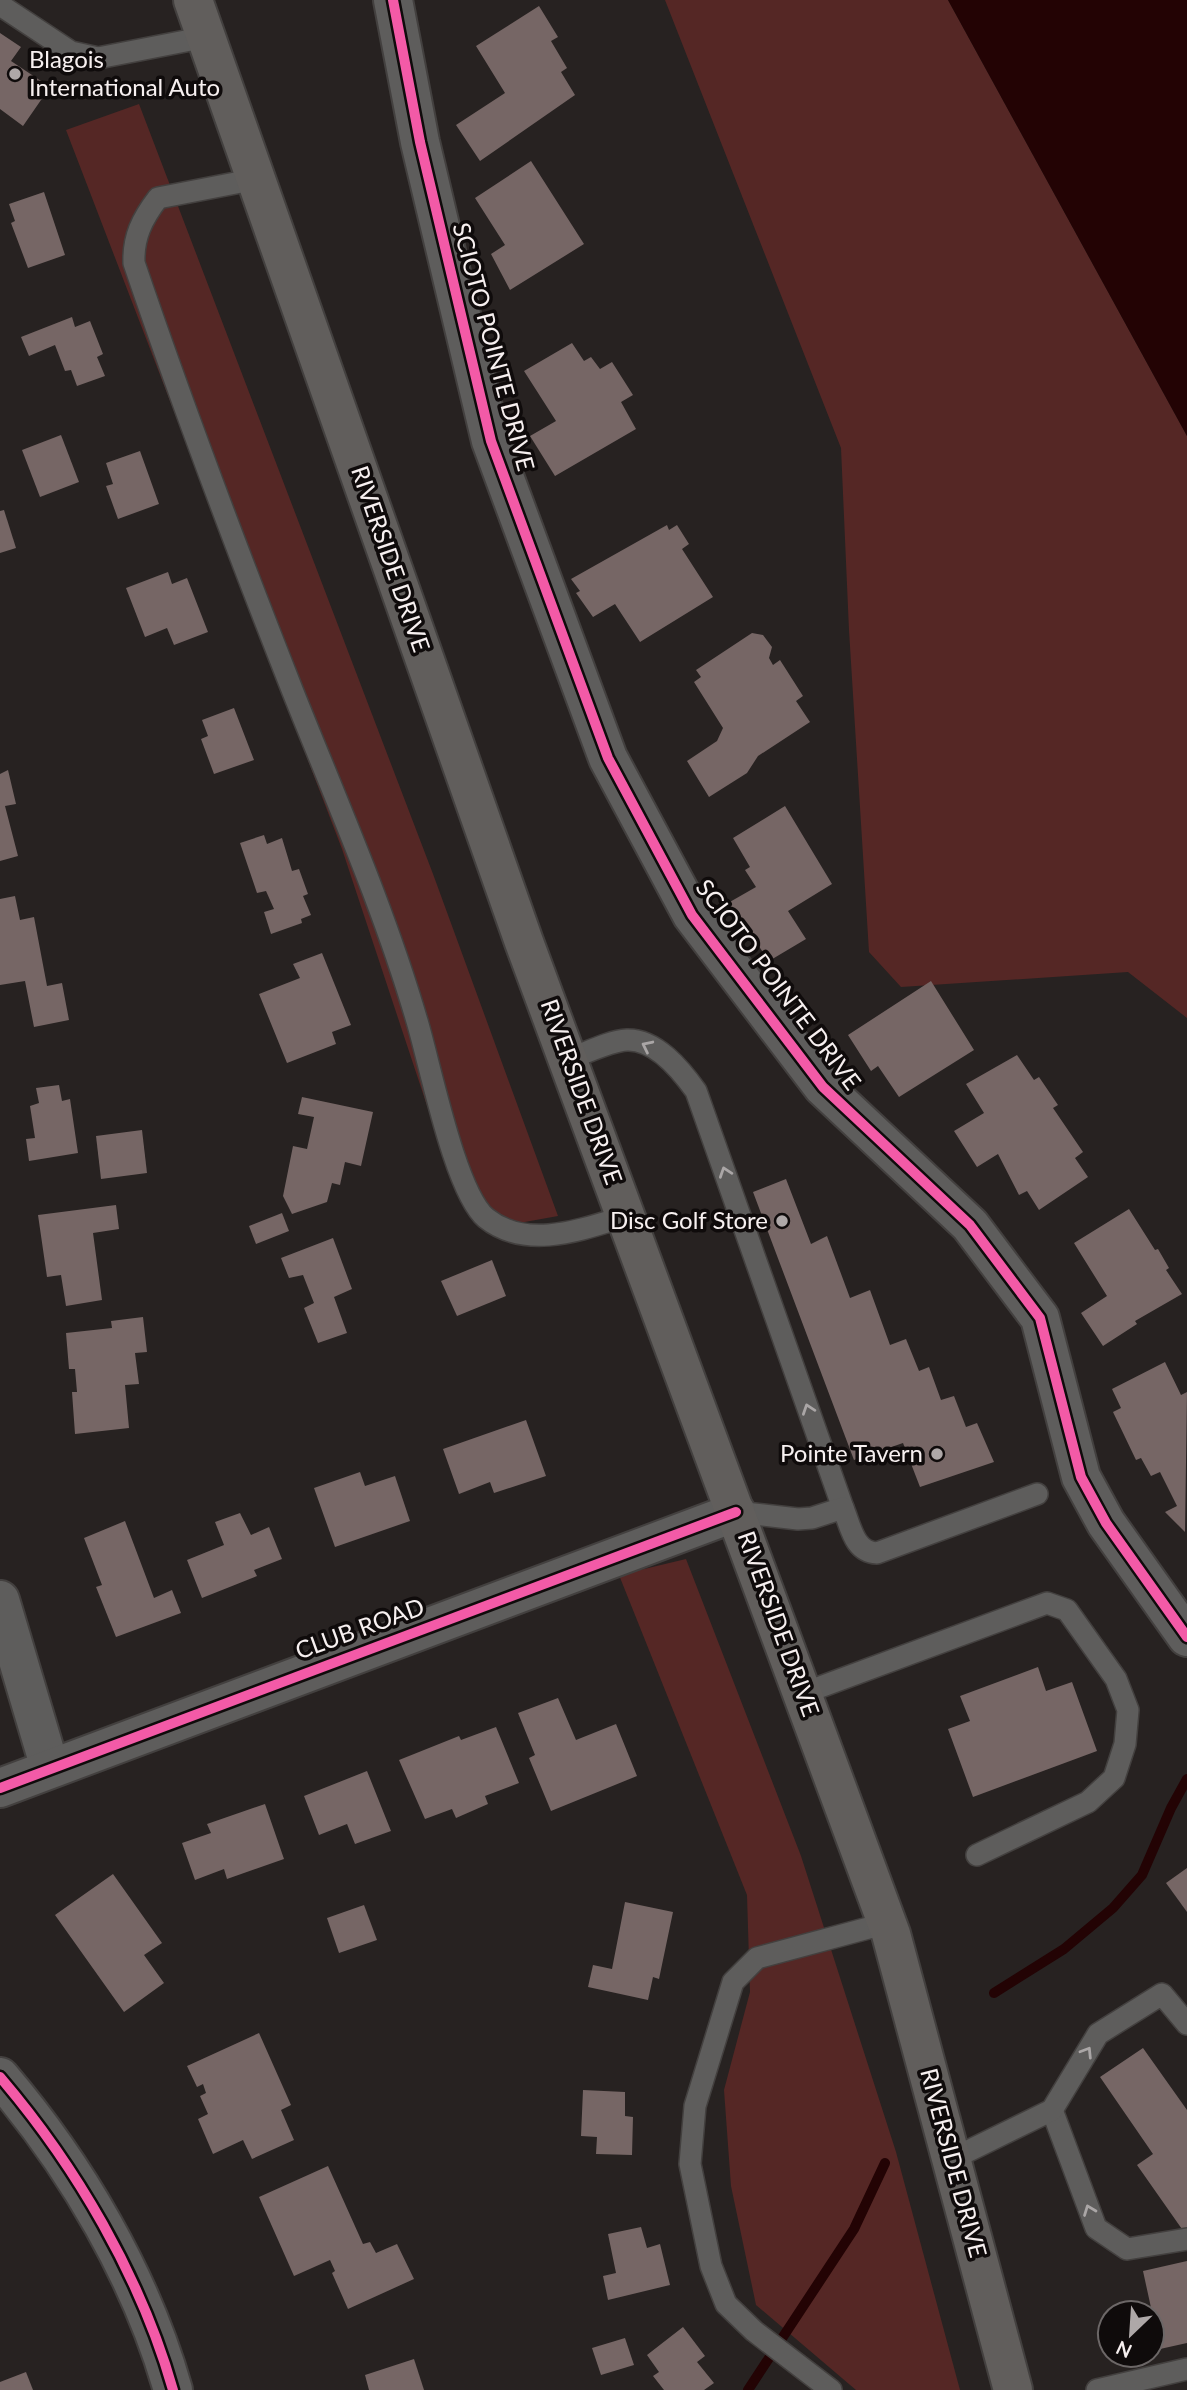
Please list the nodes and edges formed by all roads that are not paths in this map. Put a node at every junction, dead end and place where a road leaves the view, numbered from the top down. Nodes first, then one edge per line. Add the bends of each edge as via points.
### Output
1 (194, 0) edge
2 (393, 0) edge
3 (0, 5) edge
4 (206, 37) junction
5 (256, 179) junction
6 (569, 1059) junction
7 (626, 1216) junction
8 (1037, 1494) dead end
9 (843, 1508) junction
10 (736, 1512) junction
11 (0, 1600) edge
12 (1187, 1637) edge
13 (804, 1693) junction
14 (50, 1768) junction
15 (0, 1788) edge
16 (977, 1855) dead end
17 (887, 1923) junction
18 (1187, 2024) edge
19 (0, 2077) edge
20 (1052, 2110) junction
21 (953, 2159) junction
22 (1187, 2239) edge
23 (1187, 2370) edge
24 (173, 2390) edge
25 (831, 2390) edge
26 (1013, 2390) edge
27 (1097, 2390) edge

1 - 4 main road, RIVERSIDE DRIVE
2 - 12 street, SCIOTO POINTE DRIVE via 419,142 491,441 608,758 692,915 823,1087 970,1225 1040,1318 1081,1477 1107,1523
3 - 4 lane via 71,52 97,58
4 - 5 main road, RIVERSIDE DRIVE
5 - 6 main road, RIVERSIDE DRIVE
5 - 7 lane via 158,198 140,225 134,263 180,397 394,944 448,1138 473,1203 487,1219 526,1235 562,1235
6 - 7 main road, RIVERSIDE DRIVE
9 -> 6 lane via 696,1091 673,1063 639,1041 624,1040
7 - 10 main road, RIVERSIDE DRIVE
8 - 9 lane via 877,1553 859,1547
9 - 10 lane via 798,1519
10 - 13 main road, RIVERSIDE DRIVE
10 - 14 street, CLUB ROAD
11 - 14 street
13 - 16 lane via 1047,1602 1067,1611 1116,1679 1128,1710 1125,1744 1114,1778 1088,1802
13 - 17 main road, RIVERSIDE DRIVE
14 - 15 street, CLUB ROAD
17 - 21 main road, RIVERSIDE DRIVE
17 - 25 lane via 757,1958 733,1982 695,2106 690,2164 710,2266 726,2304
20 -> 18 lane via 1098,2034 1162,1994
19 - 24 street via 99,2219 139,2299
20 - 21 lane
22 -> 20 lane via 1127,2249 1096,2228
21 - 26 main road, RIVERSIDE DRIVE
23 - 27 lane

